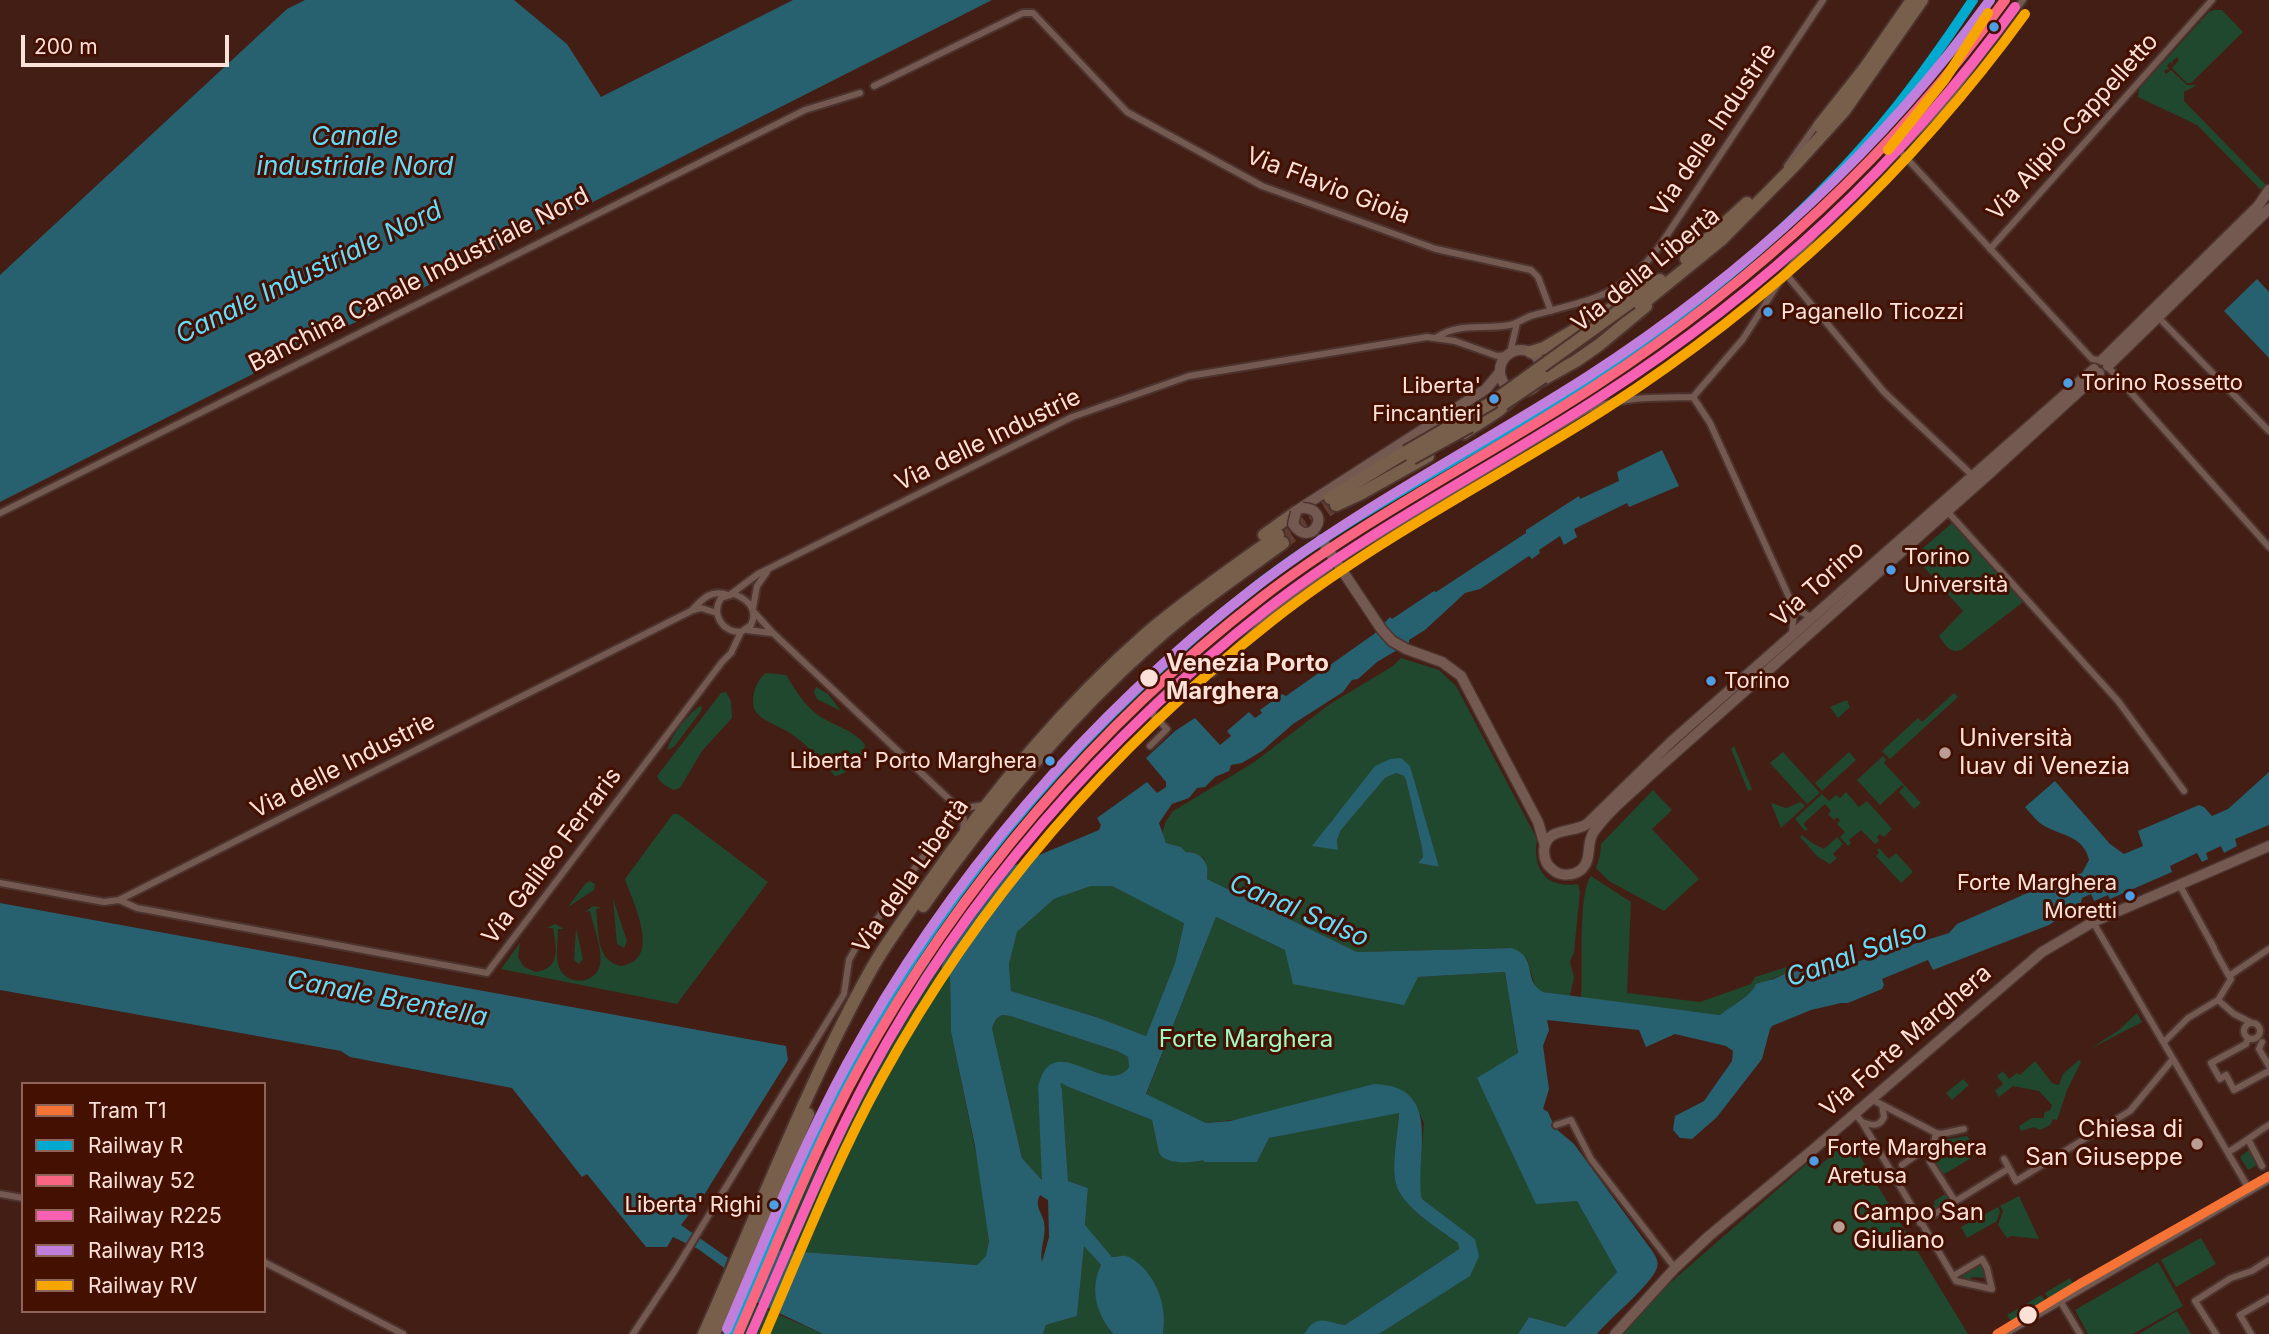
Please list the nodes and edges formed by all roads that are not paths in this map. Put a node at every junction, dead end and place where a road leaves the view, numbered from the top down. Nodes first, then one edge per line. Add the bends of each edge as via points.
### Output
1 (1823, 0) edge
2 (1906, 0) edge
3 (1912, 0) edge
4 (1922, 0) edge
5 (2023, 0) edge
6 (2212, 0) edge
7 (874, 86) dead end
8 (860, 93) dead end
9 (1900, 151) junction
10 (1787, 166) junction
11 (2268, 201) edge
12 (1990, 249) junction
13 (1785, 273) junction
14 (1662, 284) junction
15 (1551, 311) junction
16 (2159, 318) junction
17 (1517, 323) junction
18 (1437, 337) junction
19 (1514, 340) junction
20 (1527, 351) junction
21 (1492, 354) junction
22 (1508, 354) junction
23 (2103, 367) junction
24 (1500, 370) junction
25 (1540, 381) junction
26 (1486, 389) junction
27 (1514, 390) junction
28 (1693, 397) junction
29 (2269, 432) edge
30 (1973, 476) junction
31 (1328, 501) junction
32 (1299, 510) junction
33 (1315, 511) junction
34 (1947, 511) junction
35 (0, 513) edge
36 (1313, 529) junction
37 (2269, 547) edge
38 (771, 568) junction
39 (730, 594) junction
40 (1794, 608) junction
41 (753, 610) junction
42 (691, 611) junction
43 (717, 613) junction
44 (1811, 617) junction
45 (728, 629) junction
46 (743, 631) junction
47 (773, 634) junction
48 (1146, 634) junction
49 (1792, 635) junction
50 (722, 662) junction
51 (1150, 746) dead end
52 (2184, 791) dead end
53 (954, 804) junction
54 (988, 804) junction
55 (1538, 822) junction
56 (1572, 830) junction
57 (1559, 831) junction
58 (962, 835) junction
59 (1545, 846) junction
60 (2269, 846) edge
61 (1588, 848) junction
62 (0, 883) edge
63 (2179, 884) junction
64 (119, 900) junction
65 (2093, 922) junction
66 (2269, 949) edge
67 (2229, 976) junction
68 (2218, 1000) junction
69 (2234, 1014) junction
70 (2255, 1024) junction
71 (2269, 1024) edge
72 (2256, 1038) edge
73 (2164, 1042) junction
74 (2174, 1059) junction
75 (2269, 1069) edge
76 (1871, 1099) junction
77 (1882, 1105) junction
78 (1854, 1113) junction
79 (1862, 1122) junction
80 (1556, 1125) dead end
81 (2269, 1125) edge
82 (1964, 1129) dead end
83 (1936, 1133) junction
84 (2249, 1142) junction
85 (2228, 1152) junction
86 (1932, 1153) junction
87 (2004, 1159) dead end
88 (1902, 1165) dead end
89 (2262, 1166) dead end
90 (2008, 1169) junction
91 (2269, 1178) edge
92 (2249, 1189) junction
93 (0, 1194) edge
94 (21, 1198) edge
95 (1955, 1201) junction
96 (1920, 1223) junction
97 (755, 1226) junction
98 (2269, 1260) edge
99 (266, 1263) edge
100 (1675, 1268) junction
101 (1953, 1276) junction
102 (2269, 1298) edge
103 (2059, 1299) junction
104 (709, 1332) edge
105 (403, 1334) edge
106 (632, 1334) edge
107 (1615, 1334) edge
108 (2001, 1334) edge
109 (2080, 1334) edge
110 (2216, 1334) edge
111 (2251, 1334) edge

1 - 15 street, Via delle Industrie via 1647,263 1610,292
2 - 10 street
3 - 10 highway, Via della Libertà
4 - 14 highway, Via della Libertà via 1844,111 1737,224
5 - 9 street via 1942,108
6 - 12 street, Via Alipio Cappelletto
7 - 15 street, Via Flavio Gioia via 1023,13 1033,13 1127,112 1262,186 1436,248 1531,270
8 - 35 street, Banchina Canale Industriale Nord via 805,110
9 - 12 street
9 - 13 street via 1815,235
10 - 14 highway, Via della Libertà
11 - 16 street, Via Torino
11 - 23 street, Via Torino via 2258,206
12 - 23 street
13 - 28 street via 1743,339
13 - 30 street via 1884,392
14 - 20 highway via 1544,348
14 - 25 highway via 1635,317 1600,345
14 - 31 highway, Via della Libertà, bridge via 1491,402
15 - 17 street, Via delle Industrie
16 - 23 street, Via Torino
16 - 29 street
17 - 18 street, Via delle Industrie via 1468,327
17 - 19 street
18 - 21 street, Via delle Industrie
18 - 38 street, Via delle Industrie via 1189,376 1072,417
19 - 20 street
19 - 22 street
20 - 22 street
20 - 25 street via 1540,362
21 - 22 street, Via delle Industrie
21 - 24 street
22 - 24 street
23 - 30 street, Via Torino
23 - 34 street, Via Torino
23 - 37 street
24 - 26 street, Via della Libertà
24 - 27 street via 1502,381
25 - 27 street via 1532,390
26 - 27 street, Via della Libertà
26 - 31 street, Via della Libertà
27 - 31 highway via 1499,411 1447,444 1360,495
28 - 40 street via 1710,423
28 - 51 street via 1620,400 1587,410 1347,555 1280,604 1213,673 1199,666 1154,705 1153,715 1167,729
30 - 44 street, Via Torino
31 - 32 street, Via della Libertà
31 - 33 street
32 - 33 street, bridge
32 - 36 street, bridge via 1293,520 1295,528 1302,532
32 - 48 highway via 1228,561
33 - 36 street, bridge via 1318,519
34 - 52 street via 2118,701
34 - 61 street, Via Torino via 1677,749 1599,826
36 - 55 street, bridge via 1392,641 1442,662 1461,676
38 - 39 street, Via delle Industrie
38 - 41 street via 759,580
39 - 41 street
39 - 42 street, Via delle Industrie via 711,594
39 - 43 street via 718,603
40 - 44 street
40 - 49 street
41 - 46 street via 753,622
41 - 47 street
42 - 43 street via 701,608
42 - 64 street, Via delle Industrie
43 - 45 street
44 - 49 street, Via Torino
45 - 46 street
45 - 50 street, Via Galileo Ferraris via 731,645
46 - 47 street
46 - 50 street, Via Galileo Ferraris
47 - 53 street
48 - 54 highway, Via della Libertà via 1065,714
48 - 97 highway, Via della Libertà via 1280,539 1152,643 1045,751 981,826 879,972
49 - 56 street, Via Torino via 1672,741 1593,819
50 - 64 street, Via Galileo Ferraris via 487,973 137,908
53 - 54 street via 964,808
53 - 58 street via 964,819
53 - 106 street via 951,818 855,949 844,994
54 - 58 highway, Via della Libertà
55 - 57 street
55 - 59 street
56 - 57 street, Via Torino
56 - 61 street
57 - 59 street
58 - 97 highway, Via della Libertà via 872,968 820,1066
59 - 61 street, Via Torino via 1548,865 1564,875 1581,869
60 - 63 street, Via Forte Marghera
62 - 64 street, Via delle Industrie via 104,902
63 - 65 street, Via Forte Marghera
63 - 67 street
65 - 73 street
65 - 76 street, Via Forte Marghera via 2022,967
66 - 67 street
67 - 68 street
68 - 69 street
68 - 73 street via 2188,1018
69 - 70 street
69 - 72 street
70 - 71 street
70 - 72 street via 2260,1031
70 - 72 street via 2245,1027
72 - 75 street
72 - 75 street via 2211,1063 2220,1079 2225,1075 2234,1090
73 - 74 street
74 - 85 street
74 - 90 street via 2130,1111 2016,1181
76 - 77 street
76 - 78 street, Via Forte Marghera
77 - 79 street via 1880,1123
77 - 83 street
78 - 79 street
78 - 100 street, Via Forte Marghera
79 - 96 street
80 - 100 street via 1571,1120 1591,1159
81 - 84 street
82 - 83 street
83 - 86 street
84 - 85 street
84 - 89 street
85 - 92 street
86 - 88 street via 1919,1153
86 - 95 street via 1930,1161
87 - 90 street
90 - 95 street
91 - 92 street
92 - 103 street
93 - 94 street
95 - 96 street
96 - 101 street
97 - 104 highway, Via della Libertà
98 - 110 street via 2195,1301
99 - 105 street
100 - 107 street, Via Forte Marghera
101 - 101 street via 1956,1281 1992,1289 1982,1259
102 - 111 street via 2240,1315
103 - 108 street
103 - 109 street

